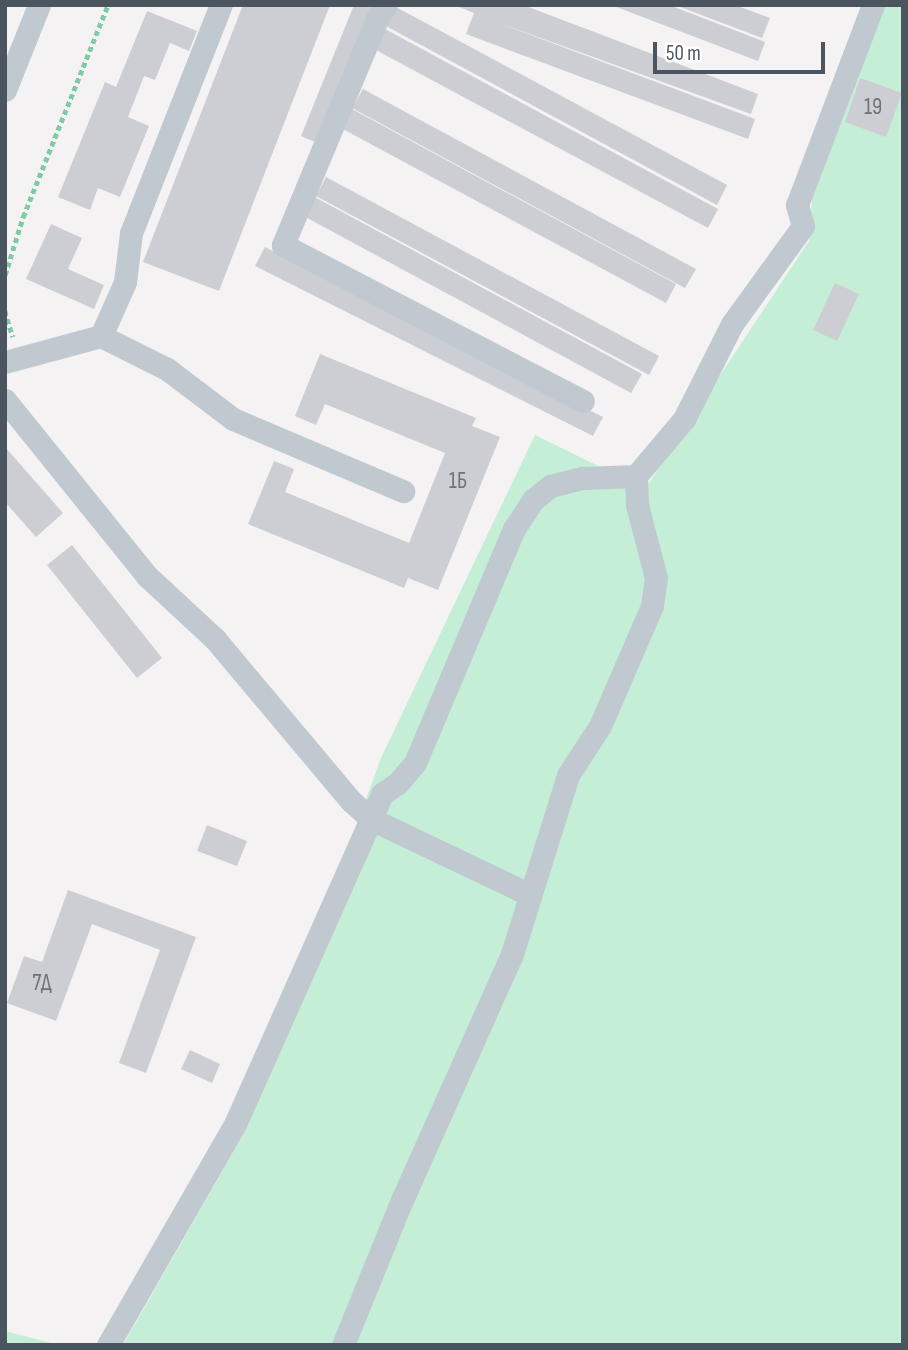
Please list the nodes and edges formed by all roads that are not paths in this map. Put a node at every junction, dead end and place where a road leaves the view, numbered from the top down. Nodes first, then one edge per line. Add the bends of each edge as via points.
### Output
1 (39, 5) edge
2 (220, 5) edge
3 (386, 5) edge
4 (873, 5) edge
5 (5, 90) edge
6 (101, 336) junction
7 (5, 362) edge
8 (5, 401) edge
9 (583, 401) dead end
10 (636, 476) junction
11 (403, 492) dead end
12 (371, 819) junction
13 (530, 895) junction
14 (108, 1345) edge
15 (343, 1345) edge

1 - 5 street
2 - 6 street via 131,233 125,282
3 - 9 street via 283,245
4 - 10 street via 797,205 803,226 732,324 684,419
6 - 7 street
6 - 11 street via 167,369 233,419
8 - 12 street via 147,576 215,639
10 - 12 street via 572,480 550,486 533,500 514,529 415,763 382,794
10 - 13 street via 637,505 656,578 652,607 600,726 568,775
12 - 13 street
12 - 14 street via 236,1122
13 - 15 street via 512,954

